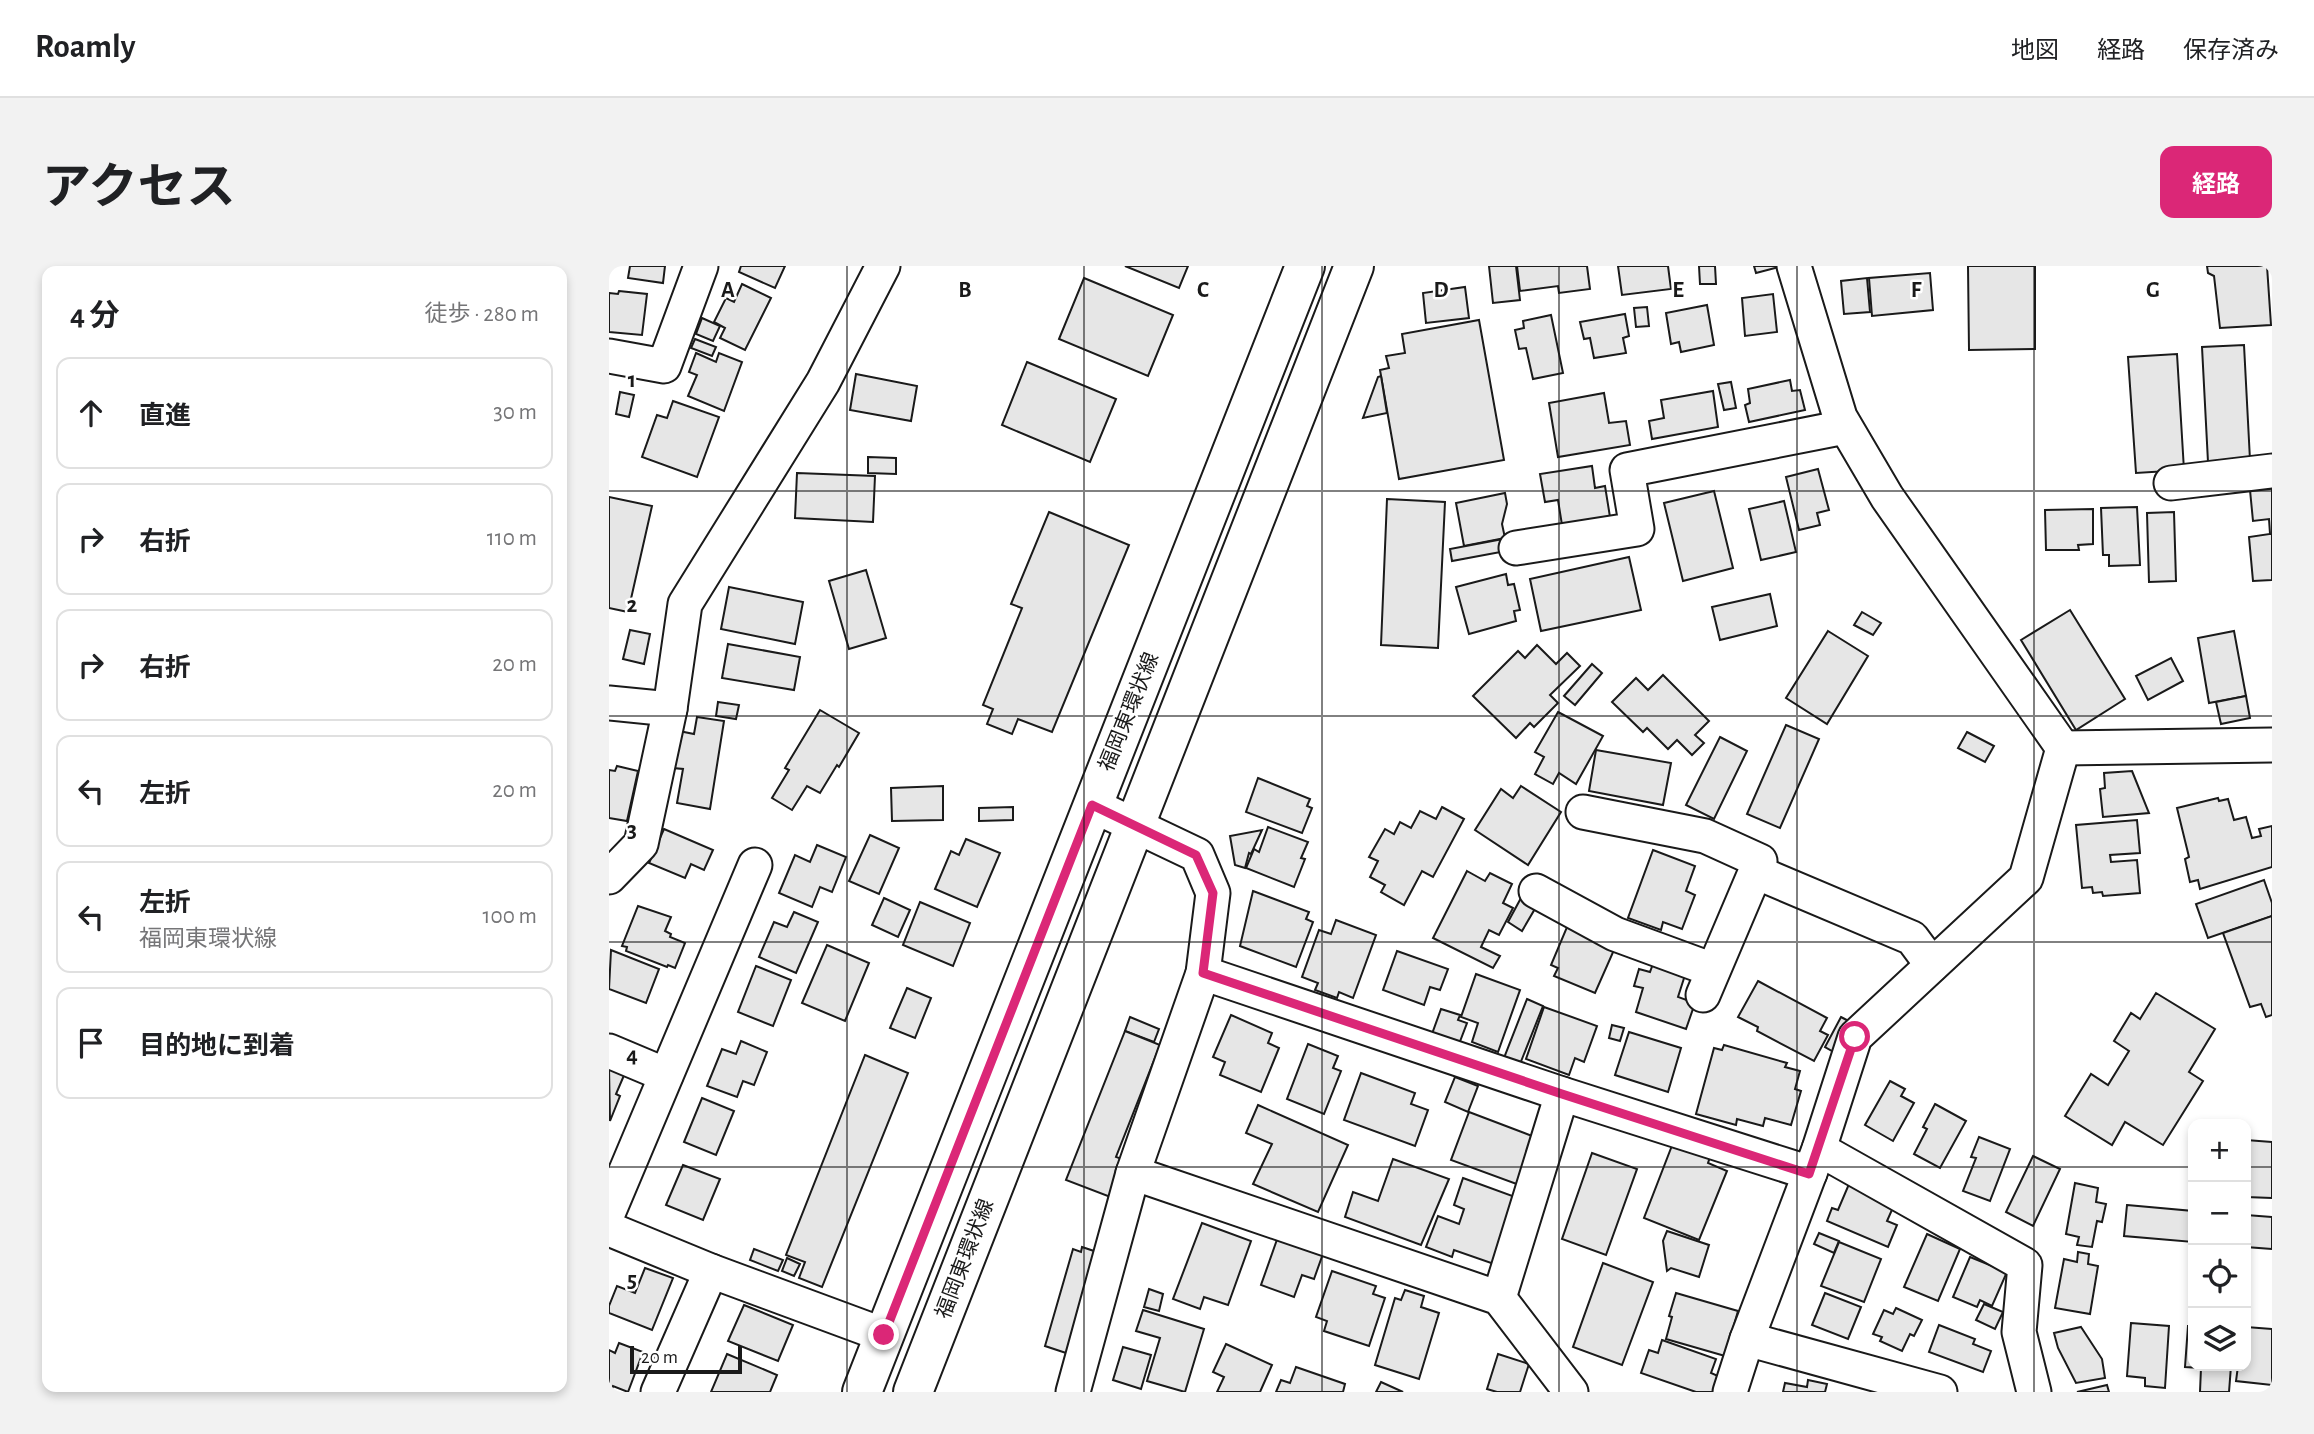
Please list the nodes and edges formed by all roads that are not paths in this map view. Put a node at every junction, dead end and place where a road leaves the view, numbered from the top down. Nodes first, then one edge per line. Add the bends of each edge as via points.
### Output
1 (701, 266) edge
2 (883, 266) edge
3 (1305, 266) edge
4 (1354, 266) edge
5 (1794, 266) edge
6 (609, 356) edge
7 (1845, 427) junction
8 (2272, 471) edge
9 (2171, 483) dead end
10 (1516, 548) dead end
11 (609, 703) edge
12 (670, 709) junction
13 (2272, 745) edge
14 (2063, 748) junction
15 (1092, 805) junction
16 (1583, 812) dead end
17 (1135, 824) junction
18 (755, 865) dead end
19 (1756, 872) junction
20 (609, 877) edge
21 (1536, 891) dead end
22 (1932, 965) junction
23 (1203, 973) junction
24 (609, 1051) edge
25 (666, 1075) junction
26 (1562, 1094) junction
27 (1814, 1161) junction
28 (1133, 1173) junction
29 (609, 1212) edge
30 (609, 1229) edge
31 (711, 1271) junction
32 (1499, 1298) junction
33 (884, 1335) junction
34 (1747, 1339) junction
35 (658, 1392) edge
36 (862, 1392) edge
37 (913, 1392) edge
38 (1073, 1392) edge
39 (1571, 1392) edge
40 (1730, 1392) edge
41 (1940, 1392) edge
42 (2034, 1392) edge

1 - 6 street via 664,366
2 - 12 street via 823,382 685,604
3 - 15 main road, 福岡東環状線
4 - 17 main road, 福岡東環状線
5 - 7 street
7 - 10 street via 1627,470 1637,529
7 - 14 street via 1887,497
8 - 9 street
11 - 12 street
12 - 20 street via 641,844
13 - 14 street
14 - 22 street via 2026,878
15 - 17 street
15 - 33 main road, 福岡東環状線
16 - 19 street via 1705,836 1760,861
17 - 23 street via 1196,855 1213,893
17 - 37 main road, 福岡東環状線
18 - 25 street
19 - 21 street via 1708,982
19 - 22 street via 1912,938
22 - 27 street via 1855,1037
23 - 26 street
23 - 28 street
24 - 25 street
25 - 29 street
26 - 27 street
26 - 32 street
27 - 34 street
27 - 42 street via 2025,1265 2019,1332
28 - 32 street
28 - 38 street
30 - 31 street
31 - 33 street
31 - 35 street
32 - 39 street
33 - 36 main road, 福岡東環状線
34 - 40 street
34 - 41 street

